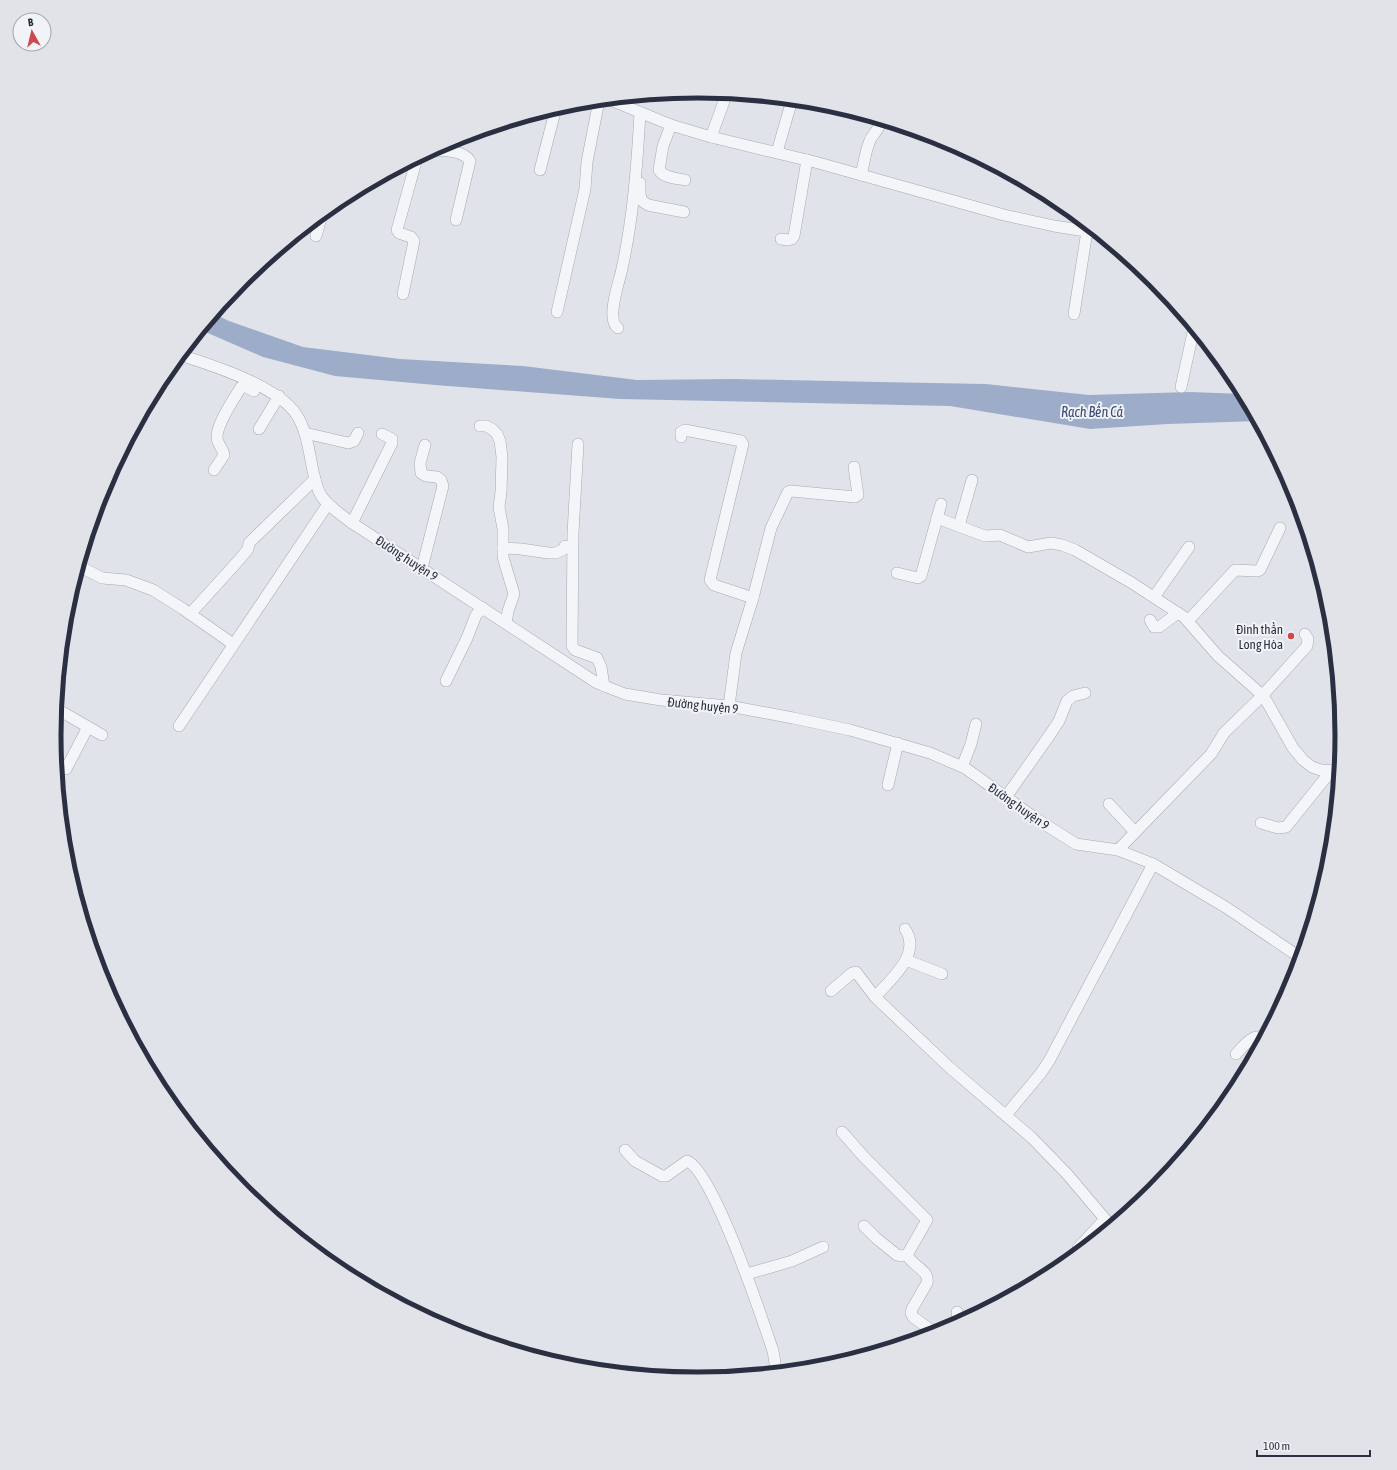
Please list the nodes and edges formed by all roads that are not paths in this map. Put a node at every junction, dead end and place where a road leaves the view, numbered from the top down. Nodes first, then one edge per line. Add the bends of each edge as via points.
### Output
1 (725, 99) edge
2 (617, 103) edge
3 (791, 104) edge
4 (598, 106) edge
5 (554, 114) edge
6 (642, 114) junction
7 (880, 124) edge
8 (671, 125) junction
9 (711, 137) junction
10 (444, 151) edge
11 (776, 152) junction
12 (807, 160) junction
13 (415, 164) edge
14 (540, 170) dead end
15 (861, 175) junction
16 (685, 180) dead end
17 (684, 212) dead end
18 (456, 220) dead end
19 (320, 222) edge
20 (1087, 231) junction
21 (1090, 232) edge
22 (316, 236) dead end
23 (781, 239) dead end
24 (403, 294) dead end
25 (557, 312) dead end
26 (1074, 314) dead end
27 (618, 328) dead end
28 (1193, 333) edge
29 (186, 357) edge
30 (1181, 387) dead end
31 (278, 399) junction
32 (480, 426) dead end
33 (259, 430) dead end
34 (305, 433) junction
35 (358, 433) dead end
36 (382, 434) dead end
37 (681, 437) dead end
38 (578, 444) dead end
39 (425, 445) dead end
40 (854, 467) dead end
41 (214, 470) dead end
42 (315, 480) junction
43 (972, 480) dead end
44 (328, 504) junction
45 (941, 504) dead end
46 (937, 518) junction
47 (352, 523) junction
48 (960, 526) junction
49 (1280, 528) dead end
50 (565, 546) dead end
51 (1189, 547) dead end
52 (503, 548) junction
53 (83, 568) edge
54 (422, 568) junction
55 (897, 573) dead end
56 (1154, 597) junction
57 (753, 598) junction
58 (483, 608) junction
59 (1178, 613) junction
60 (190, 614) junction
61 (1150, 620) dead end
62 (1188, 621) junction
63 (506, 623) junction
64 (1305, 634) dead end
65 (233, 644) junction
66 (446, 681) dead end
67 (604, 686) junction
68 (1085, 693) dead end
69 (1262, 696) junction
70 (728, 706) junction
71 (62, 712) edge
72 (976, 724) dead end
73 (178, 726) dead end
74 (88, 727) junction
75 (102, 735) dead end
76 (898, 743) junction
77 (962, 767) junction
78 (66, 769) dead end
79 (1335, 771) edge
80 (888, 784) dead end
81 (1006, 797) junction
82 (1109, 804) dead end
83 (1261, 823) dead end
84 (1135, 832) junction
85 (1118, 850) junction
86 (1153, 864) junction
87 (905, 929) dead end
88 (1296, 955) edge
89 (906, 960) junction
90 (942, 974) dead end
91 (831, 991) dead end
92 (875, 997) junction
93 (1260, 1037) edge
94 (1236, 1054) dead end
95 (1006, 1115) junction
96 (842, 1132) dead end
97 (625, 1150) dead end
98 (1108, 1223) edge
99 (864, 1226) dead end
100 (1083, 1244) edge
101 (823, 1247) dead end
102 (907, 1255) junction
103 (747, 1274) junction
104 (957, 1312) dead end
105 (958, 1317) edge
106 (929, 1329) edge
107 (776, 1368) edge

1 - 9 street
2 - 6 street
3 - 11 street
4 - 25 street via 587,162 585,189
5 - 14 street
6 - 8 street
6 - 17 street via 641,200 648,205
6 - 27 street via 624,262 613,310 613,321
7 - 15 street via 868,144
8 - 9 street
8 - 16 street via 663,146 659,170 666,176
9 - 11 street
10 - 18 street via 465,155 470,161
11 - 12 street
12 - 15 street
12 - 23 street via 794,236 788,240
13 - 24 street via 398,230 399,233 412,237 414,241
15 - 20 street via 998,213
19 - 22 street
20 - 21 street
20 - 26 street
28 - 30 street
29 - 31 street, Đường huyện 9 via 218,368
31 - 33 street
31 - 34 street, Đường huyện 9 via 295,413
31 - 41 street via 242,387 219,429 217,440 224,455
32 - 52 street via 492,429 500,441 502,457 499,507
34 - 35 street via 348,443 354,441
34 - 42 street, Đường huyện 9
36 - 47 street via 392,439 390,449
37 - 57 street via 681,432 685,430 743,444 710,580 714,585
38 - 67 street via 573,533 572,646 575,650 597,658
39 - 54 street via 420,464 421,473 426,476 438,476 443,486
40 - 57 street via 858,490 855,497 788,492 771,528
42 - 44 street, Đường huyện 9 via 319,492
42 - 60 street via 249,542 248,549 239,560
43 - 48 street
44 - 47 street, Đường huyện 9
44 - 65 street
45 - 46 street
46 - 48 street
46 - 55 street via 921,576 918,578
47 - 54 street, Đường huyện 9
48 - 56 street via 985,536 1000,535 1028,547 1051,543 1062,545 1075,550
49 - 62 street via 1260,570 1235,570
50 - 52 street via 556,553
51 - 56 street
52 - 63 street via 503,557 514,594
53 - 60 street via 102,578 126,580 153,590
54 - 58 street, Đường huyện 9
56 - 59 street
57 - 70 street via 736,653
58 - 63 street, Đường huyện 9
58 - 66 street via 476,615
59 - 61 street via 1159,627 1154,627
59 - 62 street
60 - 65 street
62 - 69 street via 1218,656
63 - 67 street, Đường huyện 9
64 - 69 street via 1308,639 1307,646
65 - 73 street
67 - 70 street, Đường huyện 9 via 625,694 661,700
68 - 81 street via 1073,696 1067,701 1049,736
69 - 79 street via 1303,760 1312,767
69 - 84 street via 1224,733 1211,754
70 - 76 street, Đường huyện 9 via 815,722
71 - 74 street
72 - 77 street
74 - 75 street
74 - 78 street
76 - 77 street, Đường huyện 9
76 - 80 street
77 - 81 street, Đường huyện 9
79 - 83 street via 1286,827 1278,828
81 - 85 street, Đường huyện 9 via 1076,844
82 - 84 street
84 - 85 street
85 - 86 street, Đường huyện 9
86 - 88 street, Đường huyện 9 via 1227,908
86 - 95 street via 1049,1061
87 - 89 street via 911,941
89 - 90 street
89 - 92 street
91 - 92 street via 854,972
92 - 95 street via 949,1067
93 - 94 street via 1250,1039
95 - 98 street via 1067,1174
96 - 102 street via 927,1220
97 - 103 street via 635,1161 662,1176 666,1176 687,1161 695,1165 712,1192
98 - 100 street
99 - 102 street via 898,1255
101 - 103 street via 792,1261
102 - 106 street via 928,1279 911,1313
103 - 107 street
104 - 105 street

